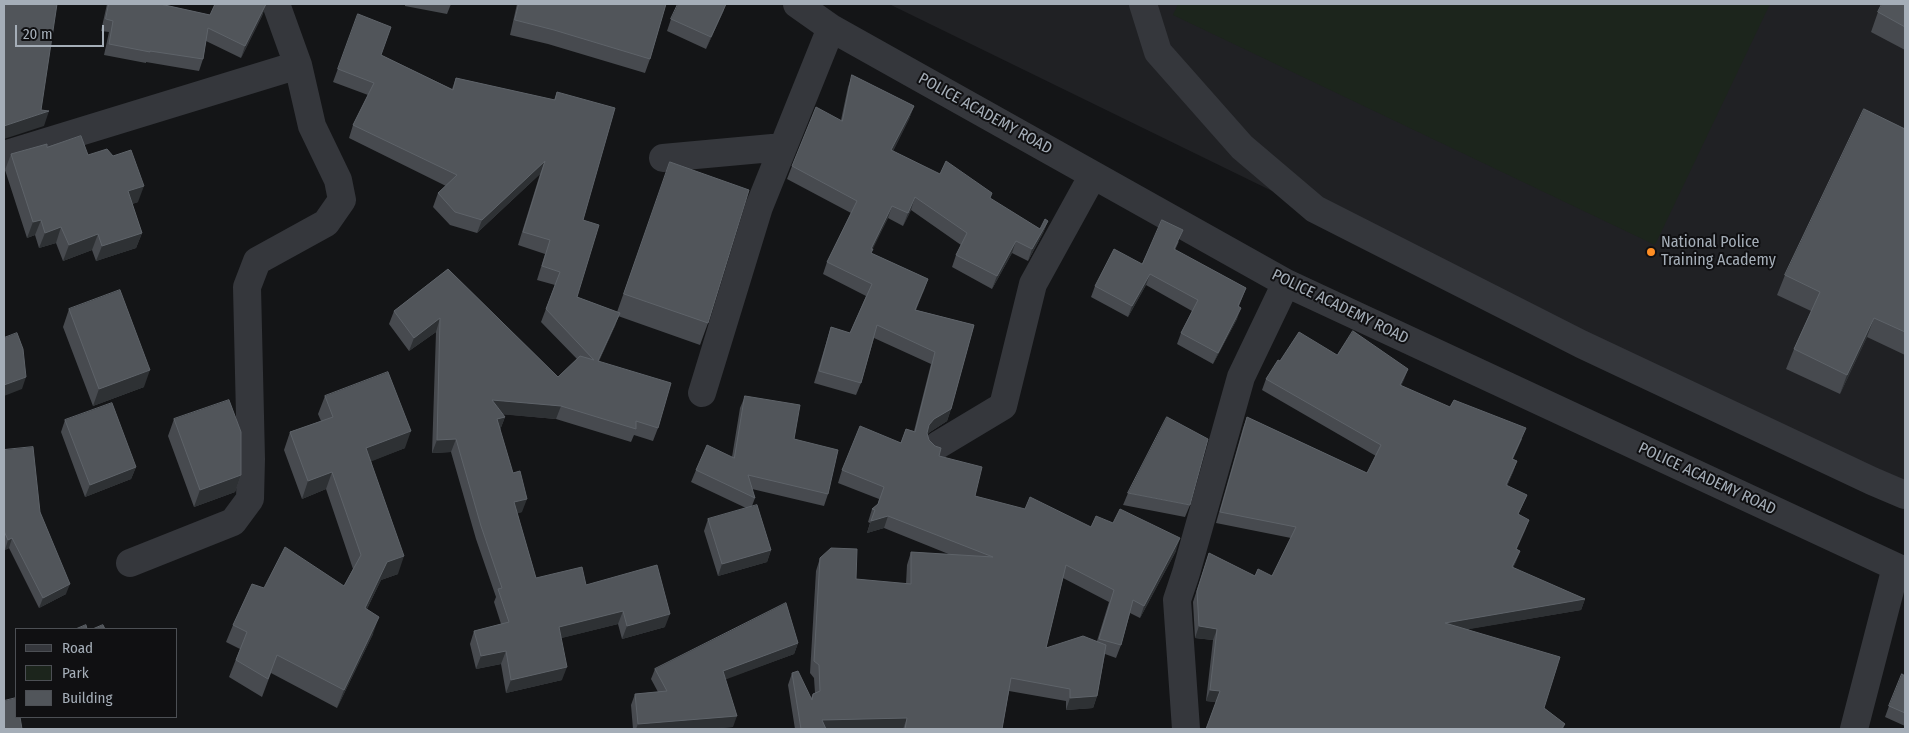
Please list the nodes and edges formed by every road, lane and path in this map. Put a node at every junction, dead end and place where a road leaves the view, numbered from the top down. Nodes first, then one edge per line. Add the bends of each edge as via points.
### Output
1 (276, 4) edge
2 (796, 4) edge
3 (1143, 4) edge
4 (831, 28) junction
5 (298, 65) junction
6 (783, 147) junction
7 (4, 155) edge
8 (663, 158) dead end
9 (1093, 175) junction
10 (1286, 283) junction
11 (702, 393) dead end
12 (938, 445) edge
13 (1905, 495) edge
14 (130, 563) dead end
15 (1901, 569) edge
16 (1186, 729) edge
17 (1854, 729) edge

1 - 5 street
2 - 4 street, POLICE ACADEMY ROAD
3 - 13 street via 1158,52 1242,146 1315,209 1581,344
4 - 6 street
4 - 9 street, POLICE ACADEMY ROAD
5 - 7 street
5 - 14 street via 312,126 338,180 342,200 326,223 257,261 247,287 250,499 233,522
6 - 8 street
6 - 11 street via 760,207
9 - 10 street, POLICE ACADEMY ROAD
9 - 12 street via 1033,284 1003,406
10 - 15 street, POLICE ACADEMY ROAD
10 - 16 street via 1241,377 1177,600
15 - 17 street

